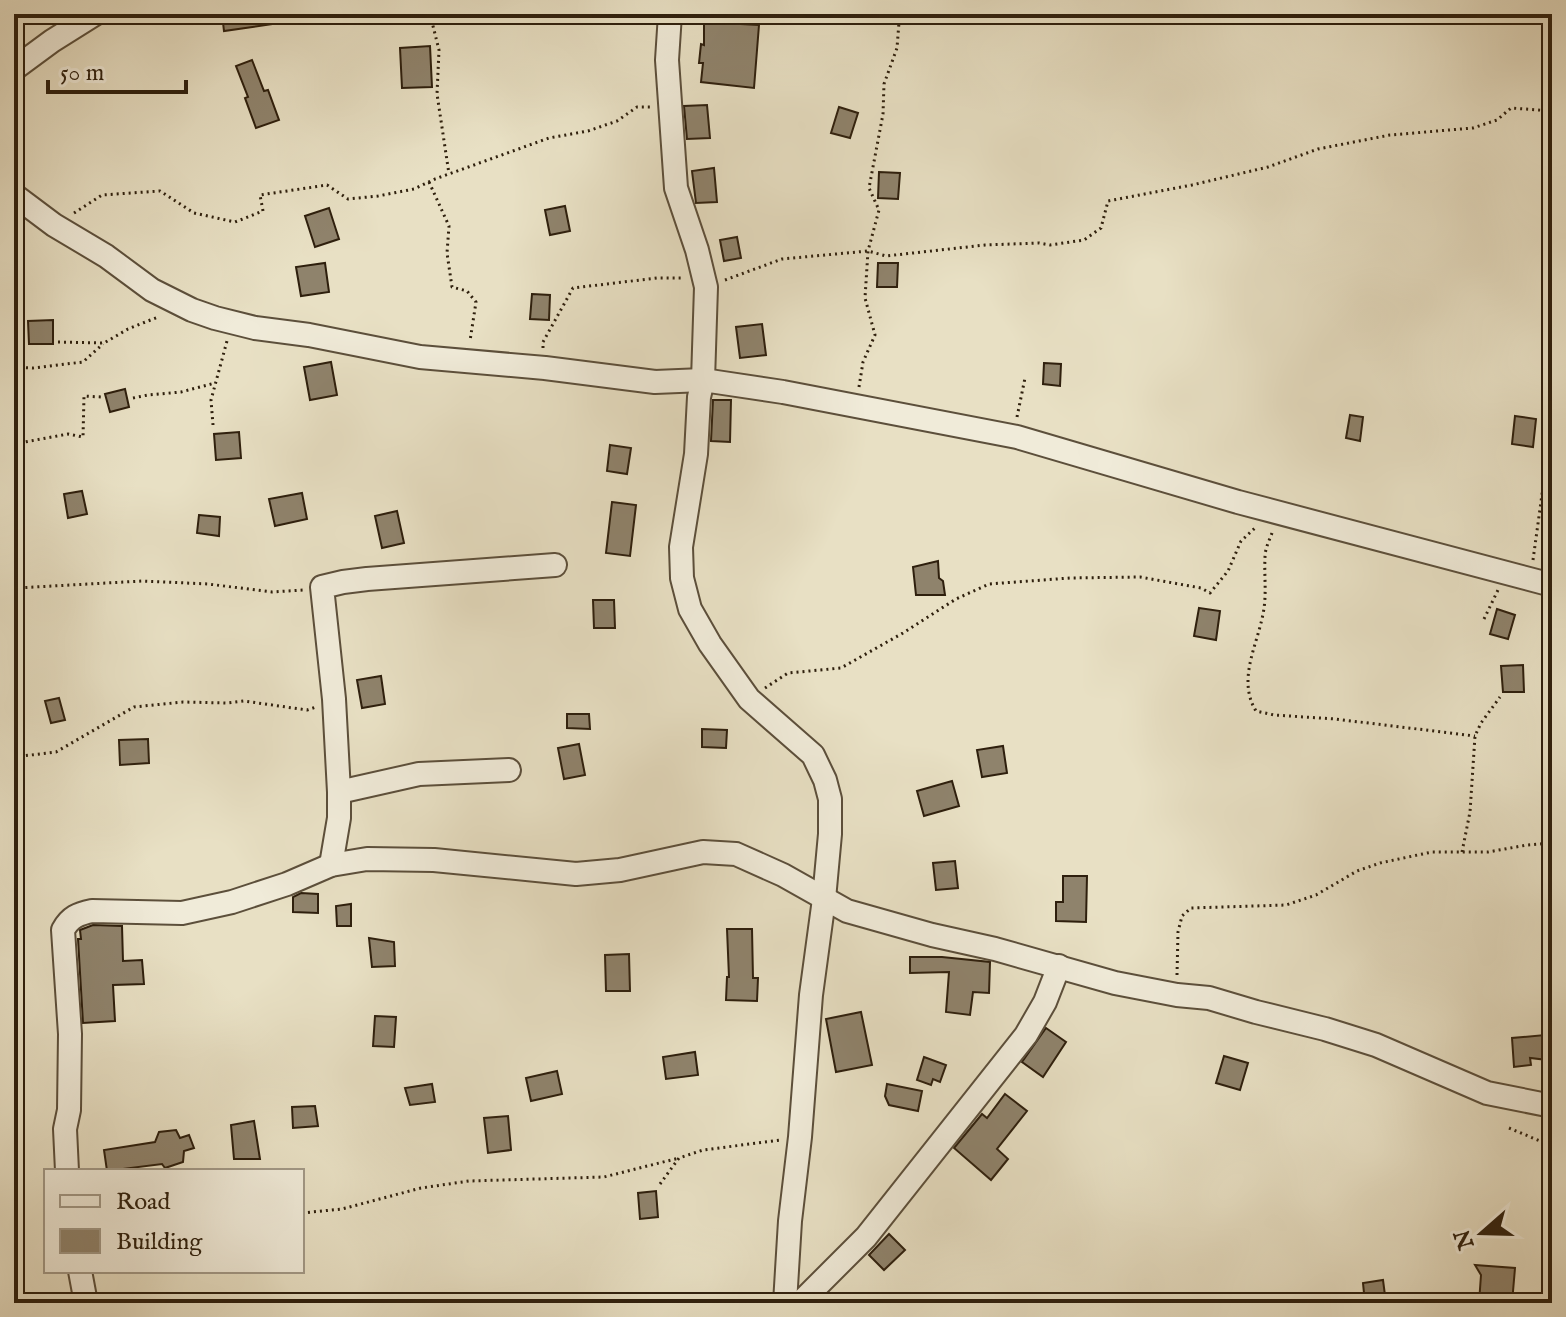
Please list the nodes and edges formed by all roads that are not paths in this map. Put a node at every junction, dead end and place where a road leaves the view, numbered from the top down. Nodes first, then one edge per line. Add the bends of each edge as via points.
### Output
1 (95, 14) edge
2 (670, 14) edge
3 (14, 69) edge
4 (14, 195) edge
5 (703, 380) junction
6 (555, 565) dead end
7 (1541, 582) edge
8 (509, 770) dead end
9 (339, 792) junction
10 (331, 865) junction
11 (824, 899) junction
12 (1059, 966) junction
13 (1552, 1106) edge
14 (67, 1169) edge
15 (80, 1273) edge
16 (86, 1303) edge
17 (785, 1303) edge
18 (800, 1303) edge

1 - 3 street
2 - 5 street via 667,60 676,188 706,287
4 - 5 street via 152,290 232,322 420,357 655,382
5 - 7 street via 1013,437
5 - 11 street via 681,547 682,578 690,609 710,644 749,699 813,755 825,780 830,811
6 - 9 street via 367,579 322,588
8 - 9 street via 419,774
9 - 10 street
10 - 11 street via 367,859 434,860 576,874 703,852 736,854
10 - 14 street via 232,902 182,913 92,911 68,921 63,930 70,1034
11 - 12 street via 894,925
11 - 17 street
12 - 13 street via 1325,1029 1487,1093
12 - 18 street via 1026,1035 866,1237
15 - 16 street

